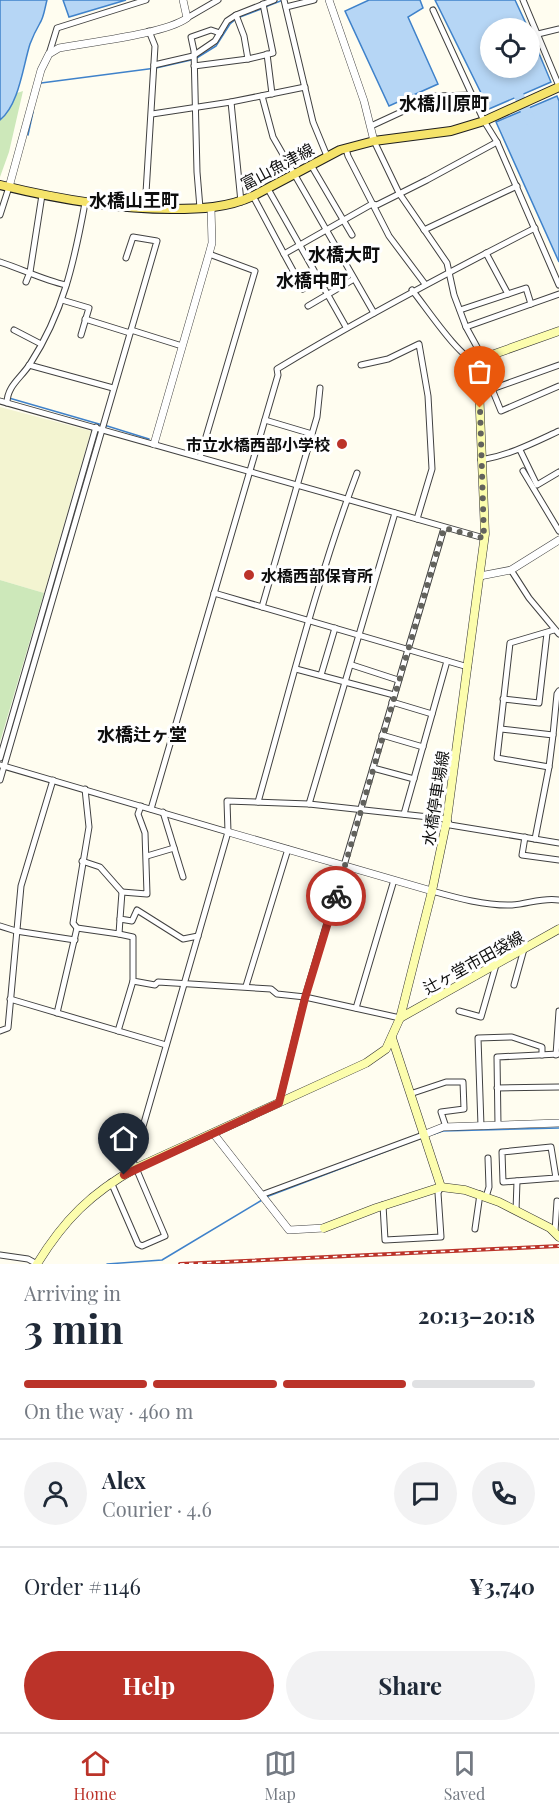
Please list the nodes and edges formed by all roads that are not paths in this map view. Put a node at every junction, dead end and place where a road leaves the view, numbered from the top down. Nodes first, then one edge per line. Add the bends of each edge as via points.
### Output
1 (146, 0) edge
2 (183, 0) edge
3 (218, 0) edge
4 (274, 0) edge
5 (284, 0) edge
6 (314, 0) edge
7 (329, 0) edge
8 (523, 0) edge
9 (262, 4) junction
10 (286, 7) junction
11 (433, 10) dead end
12 (236, 15) junction
13 (187, 18) junction
14 (531, 18) edge
15 (559, 29) edge
16 (149, 31) junction
17 (220, 33) junction
18 (540, 34) edge
19 (540, 39) edge
20 (49, 54) junction
21 (267, 54) junction
22 (193, 56) junction
23 (248, 59) junction
24 (154, 64) junction
25 (194, 66) junction
26 (305, 87) junction
27 (558, 87) edge
28 (273, 94) junction
29 (472, 95) junction
30 (262, 96) junction
31 (231, 102) junction
32 (195, 108) junction
33 (152, 114) junction
34 (486, 119) junction
35 (371, 126) junction
36 (374, 141) junction
37 (497, 142) junction
38 (346, 148) junction
39 (327, 156) junction
40 (311, 165) junction
41 (294, 174) junction
42 (0, 185) edge
43 (517, 186) junction
44 (9, 187) junction
45 (268, 189) junction
46 (399, 193) junction
47 (42, 195) junction
48 (253, 196) junction
49 (240, 202) junction
50 (85, 203) junction
51 (372, 204) junction
52 (200, 208) junction
53 (211, 208) junction
54 (145, 209) junction
55 (0, 215) edge
56 (343, 220) junction
57 (535, 228) junction
58 (326, 229) junction
59 (424, 230) junction
60 (352, 235) dead end
61 (300, 245) junction
62 (486, 253) junction
63 (209, 254) junction
64 (284, 254) junction
65 (126, 258) dead end
66 (0, 262) edge
67 (30, 272) junction
68 (450, 272) junction
69 (354, 279) junction
70 (26, 282) dead end
71 (425, 284) junction
72 (66, 285) junction
73 (559, 285) edge
74 (303, 289) dead end
75 (412, 290) junction
76 (508, 294) junction
77 (559, 294) edge
78 (328, 295) junction
79 (62, 300) junction
80 (531, 304) junction
81 (308, 306) dead end
82 (460, 310) junction
83 (374, 313) junction
84 (86, 319) junction
85 (346, 327) junction
86 (466, 327) junction
87 (14, 330) dead end
88 (130, 331) junction
89 (559, 331) edge
90 (81, 335) dead end
91 (41, 344) junction
92 (182, 346) junction
93 (481, 361) junction
94 (29, 365) junction
95 (361, 365) dead end
96 (559, 365) edge
97 (559, 386) edge
98 (113, 388) junction
99 (320, 388) dead end
100 (480, 388) junction
101 (492, 389) junction
102 (0, 401) edge
103 (7, 403) junction
104 (265, 420) junction
105 (99, 428) junction
106 (559, 431) edge
107 (312, 434) junction
108 (154, 444) junction
109 (520, 450) junction
110 (200, 457) junction
111 (481, 460) junction
112 (524, 471) dead end
113 (250, 472) junction
114 (559, 472) edge
115 (357, 473) dead end
116 (298, 486) junction
117 (535, 486) junction
118 (346, 500) junction
119 (396, 513) junction
120 (417, 519) junction
121 (444, 528) junction
122 (559, 531) edge
123 (484, 538) junction
124 (559, 540) edge
125 (511, 570) junction
126 (480, 576) junction
127 (214, 593) junction
128 (262, 607) junction
129 (310, 620) junction
130 (336, 627) junction
131 (557, 632) edge
132 (547, 633) junction
133 (361, 635) junction
134 (407, 649) junction
135 (447, 661) junction
136 (352, 665) junction
137 (468, 667) junction
138 (296, 669) junction
139 (321, 675) junction
140 (398, 680) junction
141 (347, 682) junction
142 (559, 691) edge
143 (394, 695) junction
144 (503, 699) junction
145 (392, 702) junction
146 (432, 714) junction
147 (501, 729) junction
148 (382, 735) junction
149 (553, 735) junction
150 (556, 743) edge
151 (423, 747) junction
152 (0, 758) edge
153 (2, 765) edge
154 (549, 767) junction
155 (373, 768) junction
156 (414, 779) junction
157 (0, 780) edge
158 (53, 780) junction
159 (85, 789) junction
160 (258, 802) junction
161 (309, 804) junction
162 (141, 806) junction
163 (151, 809) junction
164 (362, 809) junction
165 (163, 812) junction
166 (404, 814) junction
167 (447, 819) junction
168 (228, 832) junction
169 (525, 837) junction
170 (535, 839) junction
171 (559, 843) edge
172 (174, 848) junction
173 (288, 849) junction
174 (147, 856) junction
175 (559, 860) edge
176 (82, 861) junction
177 (345, 866) junction
178 (183, 877) dead end
179 (394, 880) junction
180 (432, 891) junction
181 (122, 892) junction
182 (559, 900) edge
183 (120, 919) junction
184 (0, 926) edge
185 (77, 928) junction
186 (16, 931) junction
187 (558, 932) edge
188 (118, 933) junction
189 (198, 936) junction
190 (75, 940) junction
191 (524, 949) junction
192 (496, 965) junction
193 (133, 981) junction
194 (184, 984) junction
195 (514, 985) dead end
196 (246, 986) junction
197 (305, 998) junction
198 (10, 999) junction
199 (356, 1008) junction
200 (459, 1011) dead end
201 (559, 1011) edge
202 (57, 1013) junction
203 (400, 1018) junction
204 (0, 1031) edge
205 (118, 1031) junction
206 (392, 1038) junction
207 (166, 1045) junction
208 (542, 1055) junction
209 (557, 1055) edge
210 (559, 1087) edge
211 (497, 1088) junction
212 (410, 1094) junction
213 (279, 1103) junction
214 (559, 1123) edge
215 (498, 1125) junction
216 (481, 1126) junction
217 (446, 1127) junction
218 (213, 1133) junction
219 (423, 1135) junction
220 (488, 1158) dead end
221 (136, 1168) junction
222 (557, 1178) edge
223 (517, 1181) junction
224 (111, 1182) junction
225 (441, 1186) junction
226 (261, 1195) junction
227 (483, 1195) junction
228 (557, 1201) dead end
229 (383, 1205) junction
230 (516, 1211) junction
231 (324, 1228) joint
232 (475, 1229) dead end
233 (557, 1235) edge
234 (0, 1255) edge
235 (37, 1264) edge

1 - 20 street via 57,28
2 - 13 street
3 - 13 street
4 - 9 street
5 - 10 street
6 - 10 street
7 - 35 street
8 - 14 street
9 - 12 street
9 - 21 street via 273,53
10 - 26 street
11 - 29 street
12 - 17 street
12 - 23 street
13 - 16 street
15 - 18 street
16 - 20 street via 59,48
16 - 24 street
17 - 22 street
17 - 22 street via 211,30 191,37
19 - 27 street
20 - 44 street via 41,70
21 - 23 street
21 - 28 street
22 - 24 street
22 - 25 street
23 - 25 street
24 - 33 street
25 - 32 street
26 - 28 street
26 - 39 street via 313,122
27 - 34 main road, 富山魚津線
28 - 30 street
29 - 34 street
29 - 35 street via 436,96
30 - 31 street
30 - 41 street via 273,137
31 - 32 street
31 - 49 street
32 - 33 street
32 - 52 street
33 - 54 street
34 - 36 main road, 富山魚津線 via 451,131
34 - 37 street
35 - 36 street
36 - 38 main road, 富山魚津線
36 - 46 street
37 - 43 street
37 - 46 street
38 - 39 main road, 富山魚津線
38 - 51 street
39 - 40 main road, 富山魚津線
40 - 41 main road, 富山魚津線
40 - 56 street
41 - 45 main road, 富山魚津線
41 - 58 street
42 - 44 main road, 富山魚津線
43 - 57 street
43 - 59 street
44 - 47 main road, 富山魚津線
44 - 55 street
45 - 48 main road, 富山魚津線
45 - 61 street
46 - 51 street
46 - 59 street
47 - 50 main road, 富山魚津線
47 - 67 street
48 - 49 main road, 富山魚津線
48 - 64 street
49 - 53 main road, 富山魚津線
50 - 54 main road, 富山魚津線
50 - 72 street
51 - 56 street
51 - 71 street via 389,236
52 - 53 main road, 富山魚津線
52 - 54 main road, 富山魚津線
53 - 63 street
56 - 58 street
56 - 60 street
57 - 62 street
57 - 73 street
58 - 61 street
58 - 69 street
59 - 68 street
61 - 64 street
61 - 78 street
62 - 68 street
62 - 76 street
63 - 92 street
63 - 110 street via 255,271
64 - 74 street
65 - 88 street via 133,237 157,242
66 - 67 street
67 - 70 street
67 - 72 street
68 - 71 street
68 - 82 street
69 - 78 street
69 - 83 street
71 - 75 street
72 - 79 street
75 - 83 street
75 - 93 street via 472,362
76 - 80 street via 526,288
76 - 82 street
77 - 80 street
78 - 81 street
78 - 85 street
79 - 84 street via 89,308
79 - 91 street
80 - 86 street
82 - 86 street
83 - 85 street
84 - 88 street
84 - 90 street
85 - 104 street via 277,369
86 - 93 street
87 - 91 street
88 - 92 street
88 - 98 street
89 - 93 main road
91 - 94 street
92 - 108 street
93 - 100 main road, 水橋停車場線
94 - 98 street
94 - 103 street via 7,392
95 - 120 street via 388,359 419,344 428,396 432,470
96 - 101 street
97 - 101 street via 501,411
98 - 105 street
99 - 107 street
100 - 101 street
100 - 111 main road, 水橋停車場線
102 - 103 street
103 - 105 street
104 - 107 street
104 - 113 street
105 - 108 street
105 - 152 street
105 - 153 street
106 - 109 street
107 - 116 street
108 - 110 street
109 - 111 street
109 - 117 street
110 - 113 street
111 - 123 main road, 水橋停車場線
112 - 117 street
113 - 116 street
113 - 127 street
114 - 117 street
115 - 118 street
116 - 118 street
116 - 128 street
117 - 122 street
118 - 119 street
118 - 129 street
119 - 120 street
119 - 133 street
120 - 121 street
121 - 123 street
121 - 134 street
123 - 126 main road, 水橋停車場線
124 - 125 street
125 - 126 street
125 - 131 street
126 - 137 main road, 水橋停車場線
127 - 128 street
127 - 163 street
128 - 129 street
129 - 130 street
129 - 138 street
130 - 133 street
130 - 139 street
131 - 132 street
132 - 144 street via 510,644
132 - 144 street via 539,703
133 - 134 street
133 - 136 street
134 - 135 street
134 - 140 street
135 - 137 street
135 - 146 street
136 - 140 street
136 - 141 street
137 - 167 main road, 水橋停車場線
138 - 139 street
138 - 160 street
139 - 141 street
140 - 143 street
141 - 143 street
141 - 161 street
142 - 149 street
143 - 145 street
144 - 147 street
145 - 146 street
145 - 148 street
146 - 151 street
147 - 149 street
147 - 154 street via 497,758
148 - 151 street
148 - 155 street
149 - 150 street
150 - 154 street
151 - 156 street
153 - 157 street
153 - 158 street
154 - 170 street
155 - 156 street
155 - 164 street
156 - 166 street
158 - 159 street
158 - 186 street via 21,886
159 - 162 street
159 - 176 street via 89,827
160 - 161 street
160 - 168 street via 227,801
161 - 164 street
162 - 163 street
162 - 174 street via 138,814
163 - 165 street
164 - 166 street
164 - 177 street
165 - 168 street
165 - 172 street
166 - 167 street
167 - 169 street via 450,825
167 - 180 main road, 水橋停車場線
168 - 173 street
168 - 189 street
169 - 170 street
169 - 175 street via 522,855
170 - 171 street
172 - 174 street
172 - 178 street
173 - 177 street
173 - 196 street
174 - 181 street via 147,894
176 - 181 street via 100,867
176 - 185 street via 73,922
177 - 179 street
177 - 197 street
179 - 180 street
179 - 199 street
180 - 182 street via 504,904
180 - 203 main road, 水橋停車場線
181 - 183 street
183 - 188 street
183 - 189 street via 132,921 137,910 183,939
184 - 186 street
185 - 188 street
185 - 190 street
186 - 190 street
186 - 198 street
187 - 191 main road, 辻ヶ堂市田袋線
188 - 193 street via 133,938
189 - 194 street
190 - 202 street
191 - 192 main road, 辻ヶ堂市田袋線
191 - 195 street
192 - 200 street via 481,1017
192 - 203 main road, 辻ヶ堂市田袋線
193 - 194 street
193 - 205 street
194 - 196 street
194 - 207 street
196 - 197 street
197 - 199 street
197 - 213 street
198 - 202 street
198 - 204 street via 8,1028
199 - 203 street
201 - 209 street
202 - 205 street
203 - 206 main road, 水橋停車場線
205 - 207 street
206 - 212 main road
206 - 213 main road via 386,1049 366,1063
207 - 221 street via 134,1161
208 - 209 street
208 - 211 street via 496,1057
208 - 216 street via 542,1047 512,1037 478,1038
210 - 211 street
211 - 215 street
212 - 217 street via 446,1082 463,1082 464,1110 441,1112
212 - 219 main road
213 - 218 main road
214 - 215 street
215 - 216 street
216 - 217 street
217 - 219 street
218 - 221 main road
218 - 226 street
219 - 225 main road
219 - 226 street
220 - 227 street via 489,1187
221 - 224 main road
221 - 224 street via 165,1236 142,1246 138,1244
222 - 223 street
222 - 223 street via 551,1147 502,1152 503,1182
223 - 230 street
224 - 235 main road via 75,1212
225 - 227 main road
225 - 229 main road
225 - 229 street via 441,1237 386,1240
226 - 231 street via 289,1230
227 - 230 main road
227 - 232 street
228 - 233 street
229 - 231 main road
230 - 233 main road
234 - 235 street

